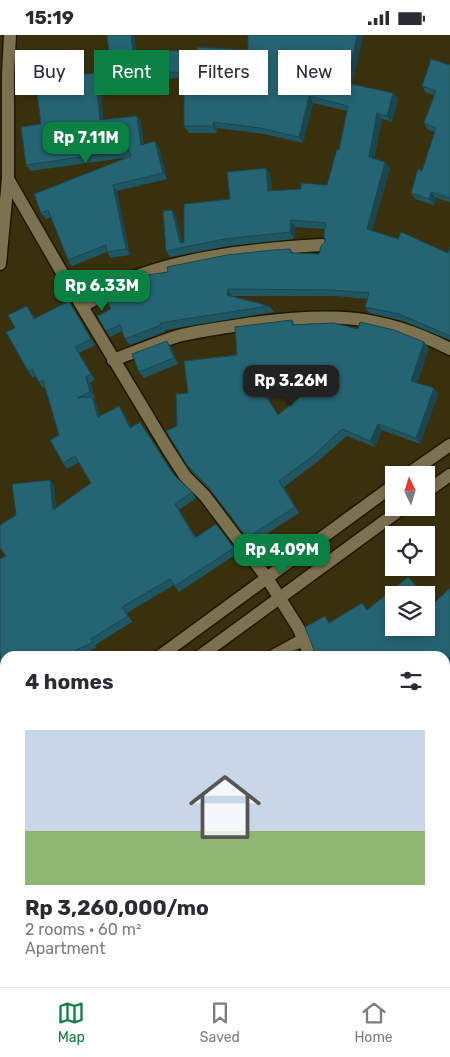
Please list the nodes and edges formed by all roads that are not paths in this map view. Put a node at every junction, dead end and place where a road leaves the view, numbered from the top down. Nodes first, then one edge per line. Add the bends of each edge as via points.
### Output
1 (10, 35) edge
2 (8, 179) junction
3 (322, 245) edge
4 (0, 264) edge
5 (83, 306) junction
6 (450, 349) edge
7 (113, 360) junction
8 (450, 445) edge
9 (420, 466) edge
10 (450, 475) edge
11 (435, 486) edge
12 (385, 494) edge
13 (392, 516) edge
14 (262, 573) junction
15 (281, 598) junction
16 (301, 634) junction
17 (166, 651) edge
18 (207, 651) edge
19 (280, 651) edge
20 (308, 651) edge

1 - 2 street
2 - 4 street
2 - 5 street
3 - 5 street via 268,249 173,265 139,276
5 - 7 street
6 - 7 street via 388,323 352,317 319,317 222,327 178,336
7 - 14 street via 181,469
8 - 9 street
10 - 11 street
12 - 14 street
13 - 15 street
14 - 15 street
14 - 17 street
15 - 16 street
15 - 18 street
16 - 19 street
16 - 20 street

